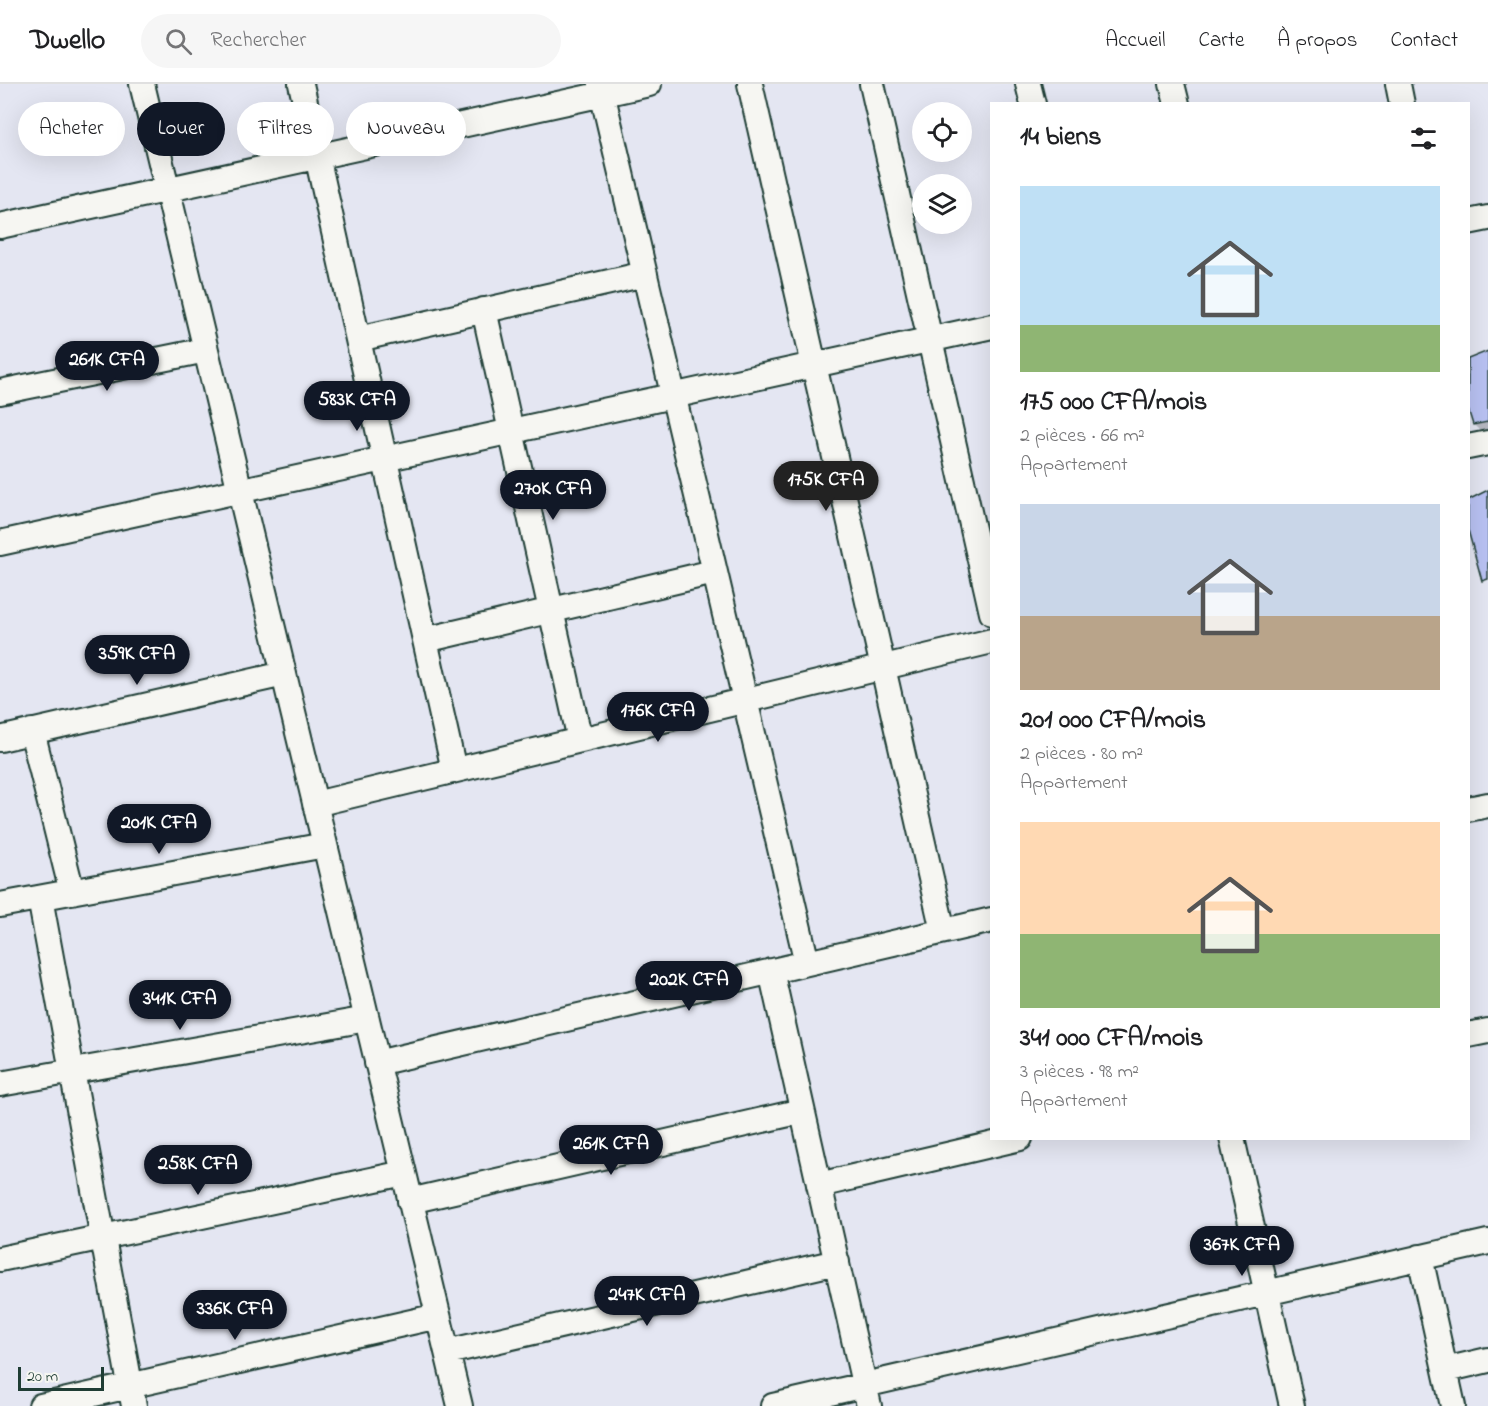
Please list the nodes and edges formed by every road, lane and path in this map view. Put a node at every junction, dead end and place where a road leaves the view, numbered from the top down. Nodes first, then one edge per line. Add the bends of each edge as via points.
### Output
1 (142, 84) edge
2 (301, 84) edge
3 (649, 84) edge
4 (750, 84) edge
5 (872, 84) edge
6 (1028, 84) edge
7 (1172, 84) edge
8 (1398, 84) edge
9 (601, 89) edge
10 (1032, 102) edge
11 (1176, 102) edge
12 (1402, 102) edge
13 (317, 157) junction
14 (167, 189) junction
15 (1488, 218) edge
16 (1470, 222) edge
17 (0, 226) edge
18 (645, 274) junction
19 (484, 310) junction
20 (990, 326) edge
21 (358, 339) junction
22 (930, 340) junction
23 (206, 350) junction
24 (814, 365) junction
25 (0, 392) edge
26 (674, 396) junction
27 (511, 431) junction
28 (1488, 444) edge
29 (1470, 447) edge
30 (385, 459) junction
31 (240, 491) junction
32 (0, 543) edge
33 (714, 572) junction
34 (990, 604) edge
35 (551, 610) junction
36 (425, 640) junction
37 (990, 641) edge
38 (882, 668) junction
39 (284, 674) junction
40 (744, 701) junction
41 (32, 731) junction
42 (0, 739) edge
43 (580, 740) junction
44 (454, 770) junction
45 (315, 804) junction
46 (1488, 804) edge
47 (1470, 808) edge
48 (325, 845) junction
49 (72, 892) junction
50 (40, 898) junction
51 (0, 905) edge
52 (990, 920) edge
53 (943, 931) junction
54 (807, 963) junction
55 (771, 971) junction
56 (367, 1020) junction
57 (1488, 1031) edge
58 (1470, 1035) edge
59 (377, 1063) junction
60 (72, 1071) junction
61 (0, 1084) edge
62 (802, 1111) junction
63 (1011, 1140) edge
64 (1232, 1140) edge
65 (404, 1173) junction
66 (819, 1185) junction
67 (410, 1201) junction
68 (103, 1238) junction
69 (1488, 1242) edge
70 (1420, 1257) junction
71 (0, 1259) edge
72 (837, 1262) junction
73 (1267, 1293) junction
74 (438, 1316) junction
75 (447, 1352) junction
76 (1488, 1360) edge
77 (1445, 1370) junction
78 (867, 1395) edge
79 (132, 1396) edge
80 (41, 1406) edge
81 (460, 1406) edge
82 (773, 1406) edge
83 (1292, 1406) edge
84 (1454, 1406) edge

1 - 14 street
2 - 13 street
3 - 9 street
4 - 24 street
5 - 22 street
6 - 10 street
7 - 11 street
8 - 12 street
9 - 13 street
9 - 18 street
13 - 14 street
13 - 21 street
14 - 17 street
14 - 23 street
15 - 16 street
18 - 19 street
18 - 26 street
19 - 21 street
19 - 27 street
20 - 22 street
21 - 30 street
22 - 24 street
22 - 34 street
23 - 25 street
23 - 31 street
24 - 26 street
24 - 38 street
26 - 27 street
26 - 33 street
27 - 30 street
27 - 35 street
28 - 29 street
30 - 31 street
30 - 36 street
31 - 32 street
31 - 39 street
33 - 35 street
33 - 40 street
35 - 36 street
35 - 43 street
36 - 44 street
37 - 38 street
38 - 40 street
38 - 53 street
39 - 41 street
39 - 45 street
40 - 43 street
40 - 54 street
41 - 42 street
41 - 49 street
43 - 44 street
44 - 45 street
45 - 48 street
46 - 47 street
48 - 49 street
48 - 56 street
49 - 50 street
50 - 51 street
50 - 60 street
52 - 53 street
53 - 54 street
54 - 55 street
55 - 59 street
55 - 62 street
56 - 59 street
56 - 60 street
57 - 58 street
59 - 65 street
60 - 61 street
60 - 68 street
62 - 66 street
62 - 67 street
63 - 66 street
64 - 73 street
65 - 67 street
65 - 68 street
66 - 72 street
67 - 74 street
68 - 71 street
68 - 79 street
69 - 70 street
70 - 73 street
70 - 77 street
72 - 75 street
72 - 78 street
73 - 78 street
73 - 83 street
74 - 75 street
74 - 79 street
75 - 81 street
76 - 77 street
77 - 84 street
78 - 82 street
79 - 80 street

